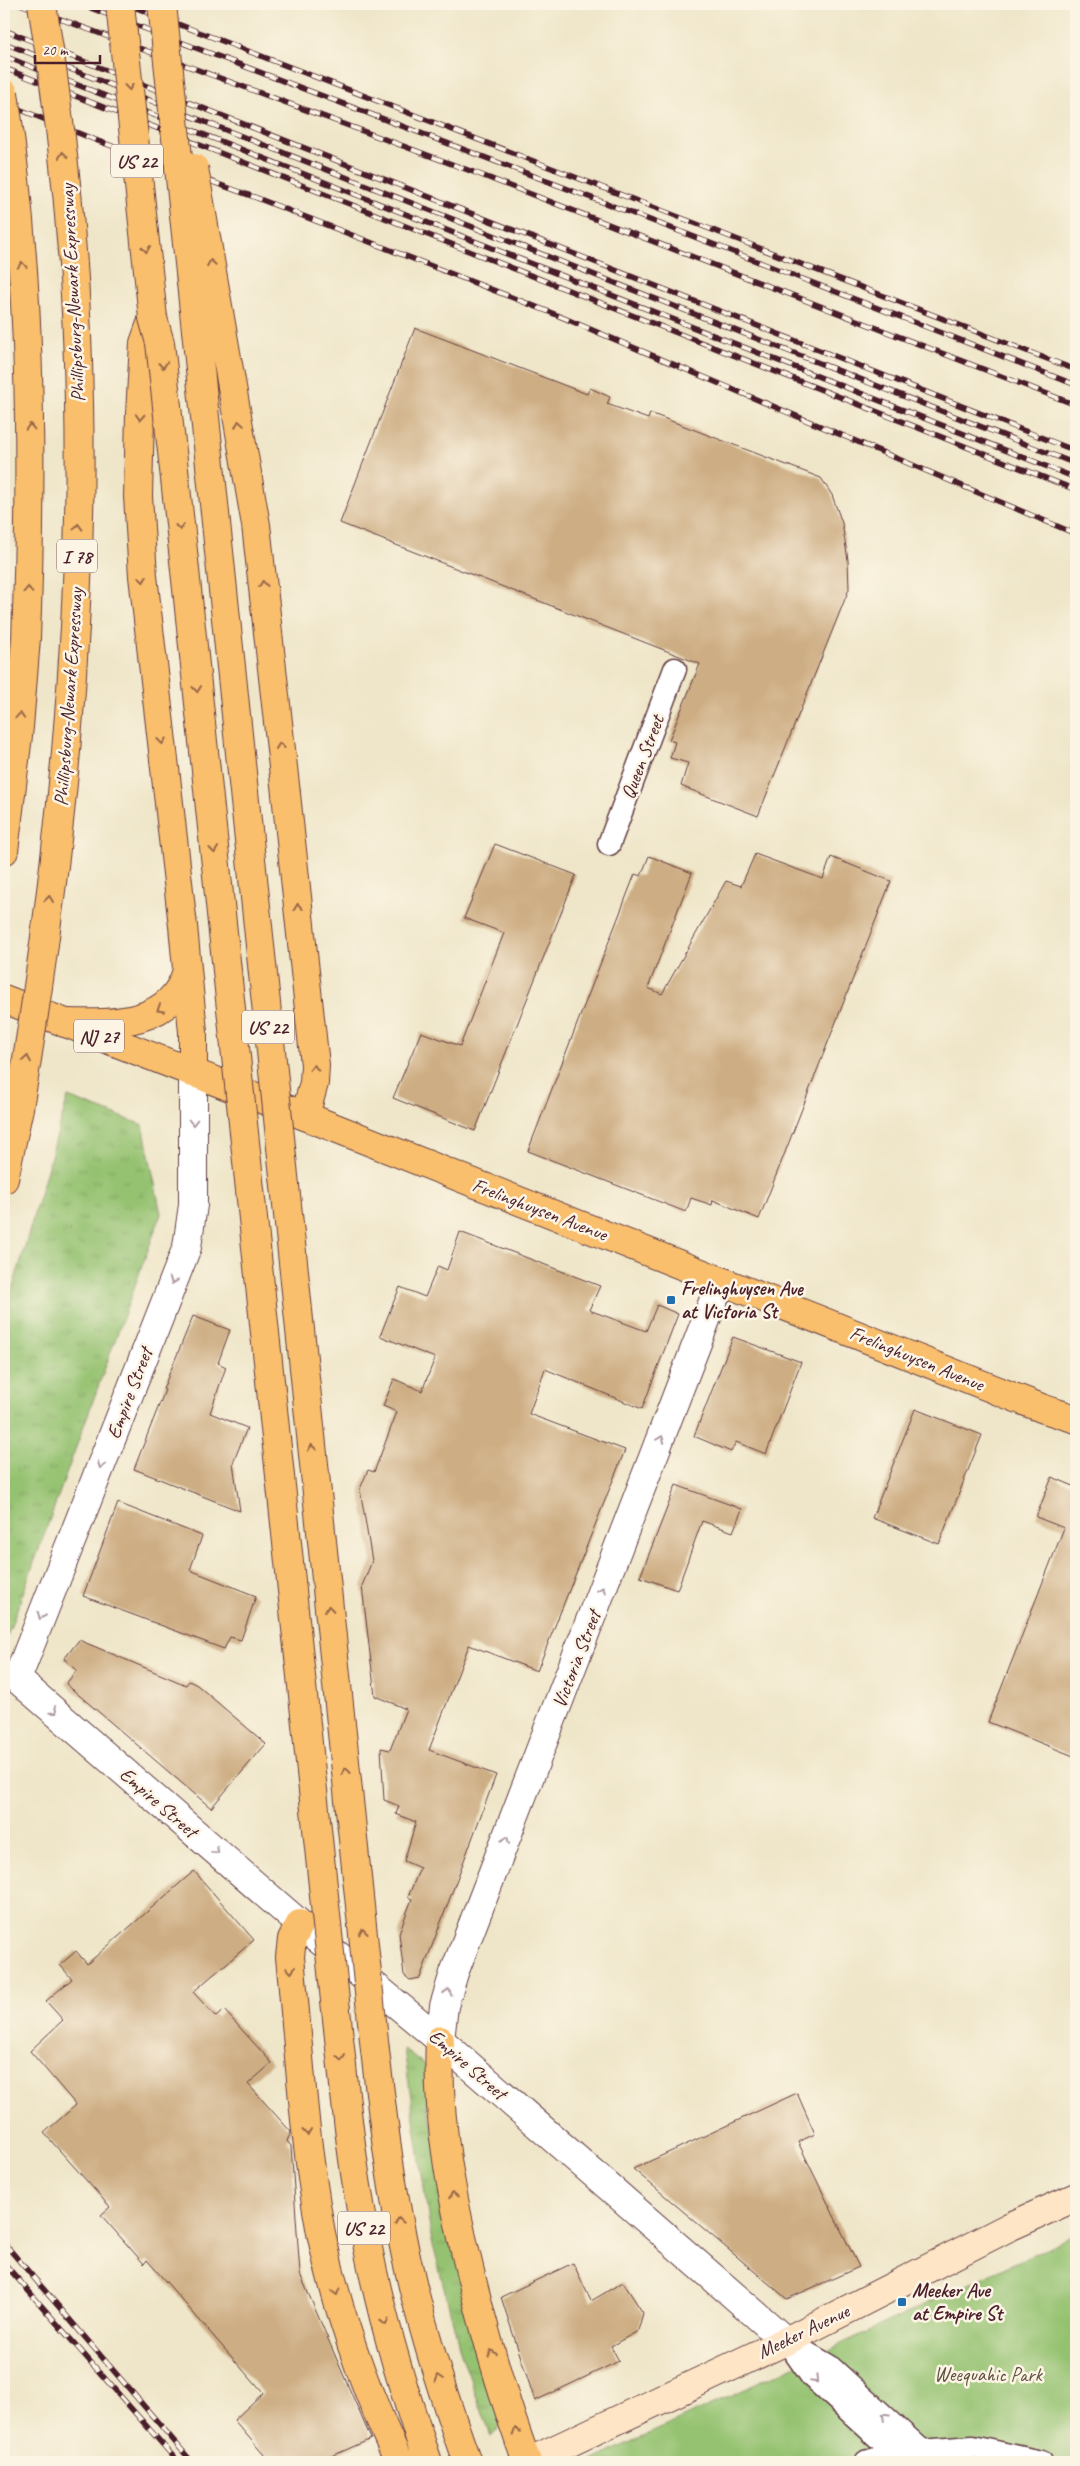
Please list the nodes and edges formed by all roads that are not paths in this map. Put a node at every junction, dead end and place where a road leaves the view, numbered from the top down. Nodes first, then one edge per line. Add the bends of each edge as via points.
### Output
1 (42, 4) edge
2 (120, 4) edge
3 (164, 4) edge
4 (4, 93) edge
5 (153, 318) junction
6 (675, 670) dead end
7 (610, 844) dead end
8 (4, 852) edge
9 (187, 970) junction
10 (4, 999) edge
11 (65, 1023) junction
12 (193, 1073) junction
13 (305, 1116) junction
14 (4, 1178) edge
15 (721, 1281) junction
16 (1076, 1419) edge
17 (300, 1924) junction
18 (440, 2040) junction
19 (1076, 2197) edge
20 (786, 2341) junction
21 (920, 2449) junction
22 (424, 2452) edge
23 (895, 2453) junction
24 (397, 2458) edge
25 (467, 2462) edge
26 (527, 2462) edge
27 (866, 2462) edge
28 (1040, 2462) edge

14 -> 1 main road, Phillipsburg-Newark Expressway / I 78, bridge via 39,982 56,841 71,684 78,527 79,406 74,287 61,133
2 -> 5 main road, US 22, bridge
13 -> 3 main road, bridge via 315,1065 256,525
25 -> 3 main road, US 22, bridge via 418,2307 400,2231 387,2150 171,105
8 -> 4 main road, I 78, bridge via 26,638 30,491 22,256
5 -> 9 main road via 144,343 139,521
5 -> 22 main road, US 22, bridge via 160,343 182,541 354,2166 366,2238 394,2356
6 - 7 street, Queen Street
9 -> 11 main road via 174,999 157,1012 122,1022
9 - 12 main road
10 - 11 main road, Frelinghuysen Avenue / NJ 27
11 - 12 main road, Frelinghuysen Avenue / NJ 27
12 - 13 main road, Frelinghuysen Avenue / NJ 27
12 -> 17 street, Empire Street via 193,1205 189,1241 17,1679
13 - 15 main road, Frelinghuysen Avenue / NJ 27
15 - 16 main road, Frelinghuysen Avenue / NJ 27
18 -> 15 street, Victoria Street via 444,2006 454,1973
17 - 18 street, Empire Street
17 -> 24 main road via 292,1939 290,1957 310,2159 322,2234 347,2329
18 - 20 street, Empire Street
26 -> 18 main road via 471,2276 447,2161 440,2107
19 - 20 main road, Meeker Avenue via 1009,2227
21 -> 20 street via 829,2366
20 -> 23 street via 812,2377
20 - 26 main road, Meeker Avenue
21 - 23 street
21 - 28 street via 974,2447
23 - 27 street

